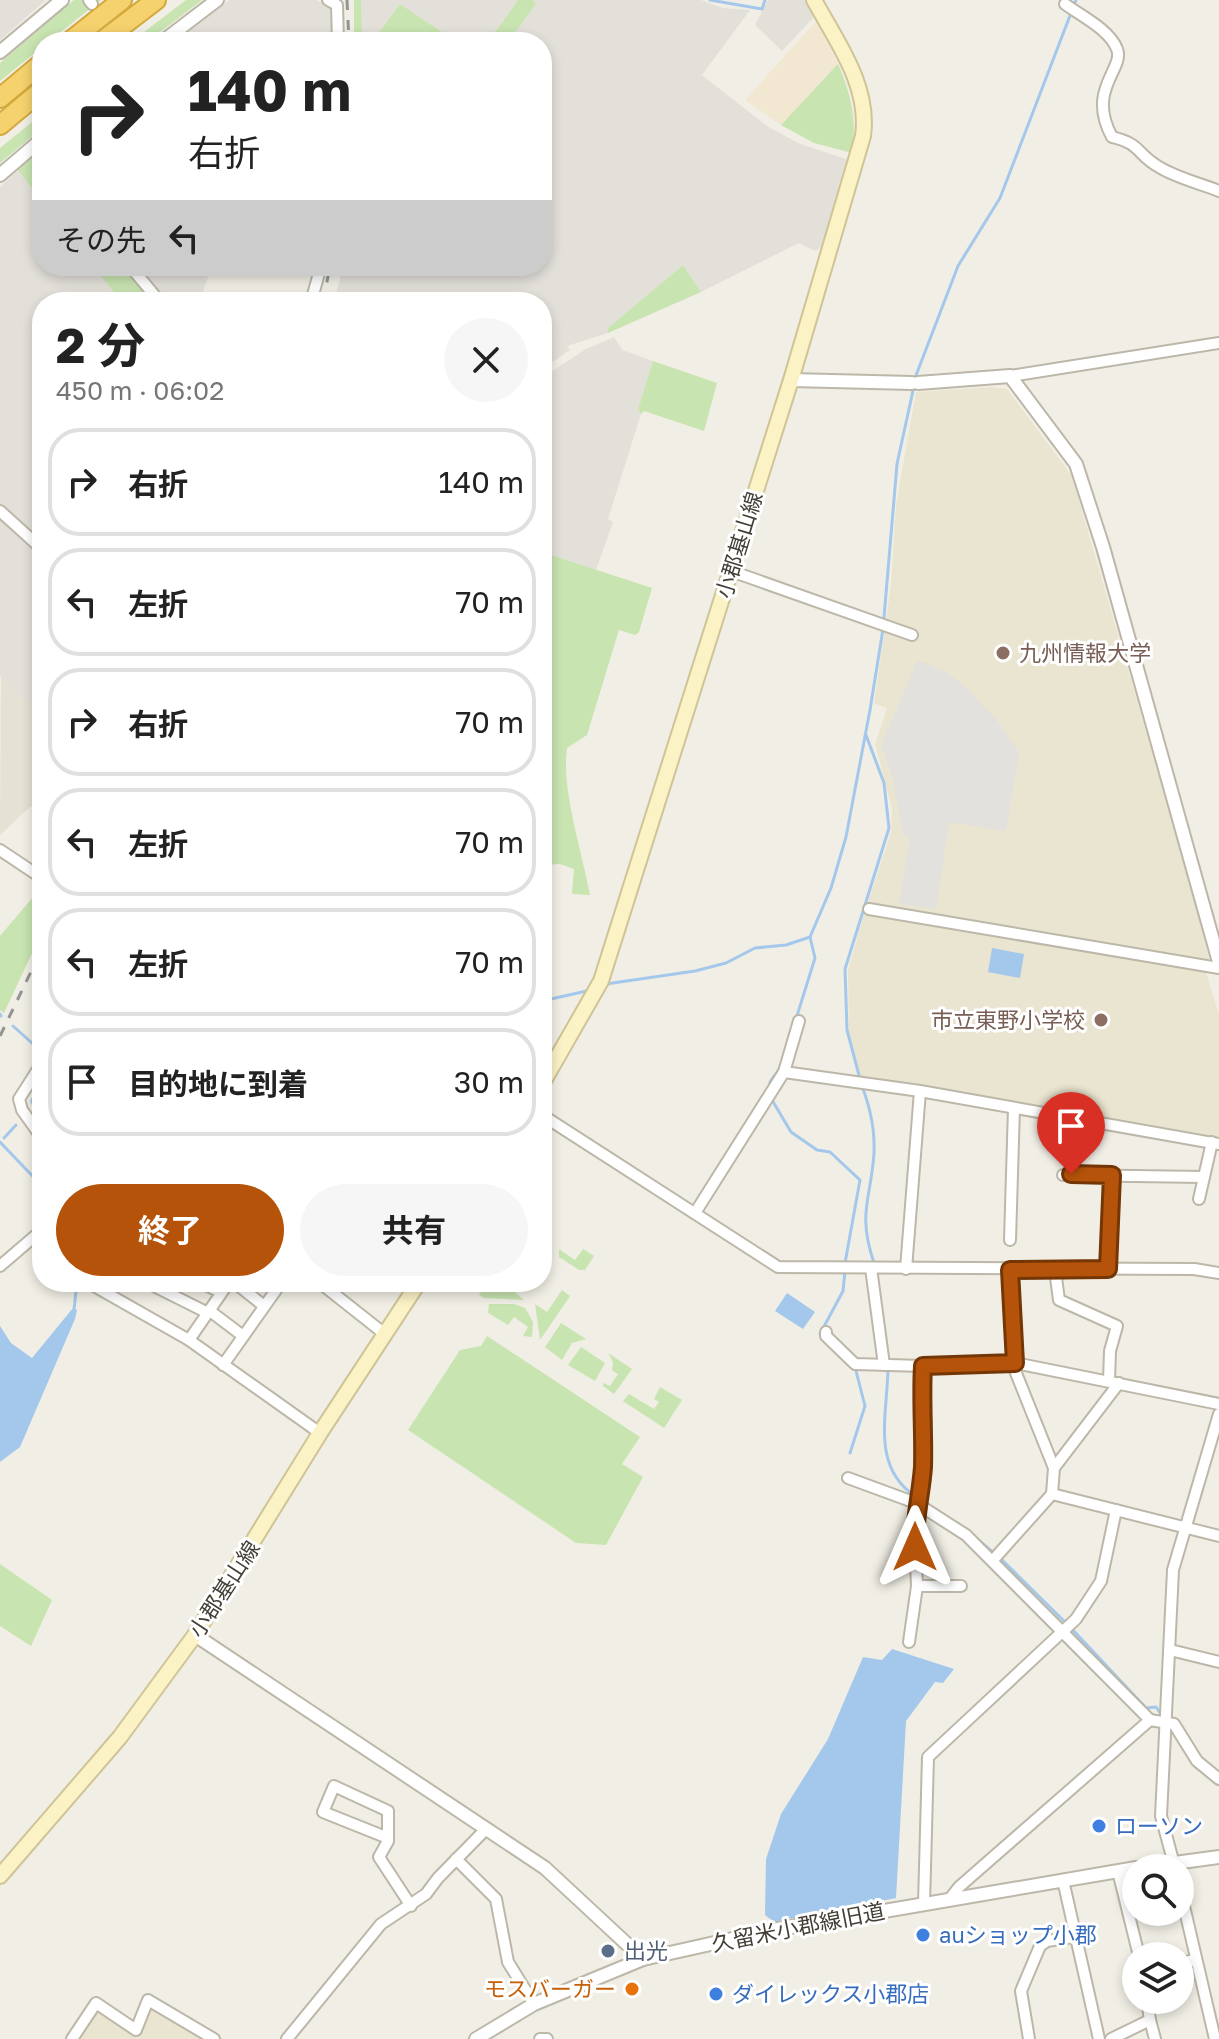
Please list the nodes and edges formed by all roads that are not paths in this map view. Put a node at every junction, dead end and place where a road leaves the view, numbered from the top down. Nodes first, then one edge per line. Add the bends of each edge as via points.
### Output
1 (62, 0) edge
2 (122, 0) edge
3 (156, 0) edge
4 (217, 0) edge
5 (328, 0) edge
6 (814, 0) edge
7 (1065, 4) dead end
8 (82, 32) edge
9 (114, 32) edge
10 (175, 32) edge
11 (338, 32) edge
12 (0, 52) edge
13 (32, 71) edge
14 (0, 98) edge
15 (32, 98) edge
16 (0, 125) edge
17 (32, 148) edge
18 (0, 175) edge
19 (1219, 191) edge
20 (138, 276) edge
21 (152, 292) edge
22 (1219, 343) edge
23 (990, 379) junction
24 (791, 380) junction
25 (0, 511) edge
26 (32, 540) edge
27 (731, 571) junction
28 (912, 635) dead end
29 (0, 850) edge
30 (32, 871) edge
31 (869, 909) dead end
32 (1219, 965) edge
33 (799, 1021) dead end
34 (552, 1067) edge
35 (784, 1072) junction
36 (32, 1079) edge
37 (920, 1091) junction
38 (1014, 1108) junction
39 (1074, 1118) junction
40 (552, 1121) edge
41 (32, 1124) edge
42 (1216, 1143) edge
43 (1112, 1175) junction
44 (1204, 1177) junction
45 (1199, 1199) dead end
46 (695, 1213) junction
47 (32, 1239) edge
48 (1010, 1240) dead end
49 (0, 1266) edge
50 (871, 1268) junction
51 (906, 1269) junction
52 (1108, 1269) junction
53 (1010, 1270) junction
54 (1055, 1270) junction
55 (1219, 1273) edge
56 (105, 1292) edge
57 (167, 1292) edge
58 (224, 1292) edge
59 (245, 1292) edge
60 (274, 1292) edge
61 (332, 1292) edge
62 (413, 1292) edge
63 (264, 1306) junction
64 (209, 1312) junction
65 (826, 1332) dead end
66 (386, 1335) junction
67 (243, 1336) junction
68 (189, 1340) junction
69 (1015, 1363) junction
70 (223, 1365) junction
71 (884, 1365) junction
72 (923, 1366) junction
73 (1114, 1382) junction
74 (1219, 1404) edge
75 (1219, 1414) edge
76 (320, 1433) junction
77 (1054, 1468) junction
78 (848, 1478) dead end
79 (1052, 1494) junction
80 (916, 1503) junction
81 (1116, 1510) junction
82 (1184, 1528) junction
83 (1219, 1536) edge
84 (994, 1559) junction
85 (917, 1586) junction
86 (961, 1586) dead end
87 (1065, 1631) junction
88 (195, 1635) junction
89 (909, 1642) dead end
90 (1170, 1650) junction
91 (1219, 1662) edge
92 (1150, 1720) junction
93 (1165, 1720) junction
94 (1219, 1779) edge
95 (486, 1829) junction
96 (388, 1838) junction
97 (1172, 1854) edge
98 (1219, 1857) edge
99 (456, 1859) junction
100 (1194, 1862) edge
101 (1122, 1870) edge
102 (1118, 1871) junction
103 (0, 1876) edge
104 (1063, 1880) junction
105 (948, 1901) junction
106 (924, 1904) junction
107 (411, 1906) junction
108 (1188, 1926) edge
109 (1074, 1937) junction
110 (1136, 1942) edge
111 (643, 1959) junction
112 (1195, 1960) joint
113 (534, 2004) junction
114 (1149, 2014) edge
115 (1150, 2020) junction
116 (485, 2036) edge
117 (72, 2039) edge
118 (214, 2039) edge
119 (287, 2039) edge
120 (540, 2039) edge
121 (547, 2039) edge
122 (1029, 2039) edge
123 (1099, 2039) edge
124 (1111, 2039) edge
125 (1155, 2039) edge
126 (1215, 2039) edge

1 - 12 street
2 - 8 highway
3 - 9 highway
4 - 10 street
5 - 11 street via 337,5
6 - 24 main road, 小郡基山線 via 859,85 864,127
7 - 19 street via 1117,49 1101,115 1112,137 1132,141 1168,172
13 - 14 highway
15 - 16 highway
17 - 18 street
20 - 21 street
22 - 23 street
23 - 24 street
23 - 32 street via 1010,376 1076,464
24 - 27 main road, 小郡基山線
25 - 26 street
27 - 28 street
27 - 34 main road, 小郡基山線 via 598,988
29 - 30 street
31 - 32 street
33 - 35 street
35 - 37 street
35 - 46 street
36 - 41 street via 19,1099
37 - 38 street
37 - 51 street
38 - 39 street
38 - 48 street
39 - 42 street
39 - 43 street via 1067,1175
40 - 46 street
42 - 44 street
43 - 44 street
43 - 52 street
44 - 45 street
46 - 50 street via 778,1267
47 - 49 street
50 - 51 street
50 - 71 street
51 - 53 street
52 - 54 street
52 - 55 street
53 - 54 street
53 - 69 street
54 - 73 street via 1059,1300 1117,1326 1110,1351
56 - 68 street
57 - 64 street
58 - 64 street
59 - 63 street
60 - 63 street
61 - 66 street
62 - 66 main road, 小郡基山線
63 - 67 street
64 - 67 street
64 - 68 street
65 - 71 street via 855,1364
66 - 76 main road, 小郡基山線
67 - 70 street
68 - 70 street
69 - 72 street
69 - 73 street
69 - 77 street
70 - 76 street
71 - 72 street
72 - 80 street via 923,1462
73 - 74 street
73 - 77 street
75 - 82 street
76 - 88 main road, 小郡基山線
77 - 79 street
78 - 80 street
79 - 81 street
79 - 84 street
80 - 84 street
80 - 85 street
81 - 82 street
81 - 87 street via 1101,1581
82 - 83 street
82 - 90 street via 1173,1570
84 - 87 street
85 - 86 street
85 - 89 street
87 - 92 street
87 - 106 street via 928,1757
88 - 95 street
88 - 103 main road, 小郡基山線 via 120,1737
90 - 91 street
90 - 93 street
92 - 93 street
92 - 105 street
93 - 94 street via 1174,1724 1197,1761
93 - 97 street via 1161,1816
95 - 99 street
95 - 111 street via 545,1868
96 - 96 street via 388,1811 334,1786 323,1812
96 - 107 street via 379,1857
98 - 100 street, 久留米小郡線旧道
99 - 107 street
99 - 113 street via 496,1899 508,1962
101 - 102 street, 久留米小郡線旧道
102 - 104 street, 久留米小郡線旧道
102 - 110 street
104 - 105 street, 久留米小郡線旧道
104 - 109 street
105 - 106 street, 久留米小郡線旧道
106 - 111 street, 久留米小郡線旧道
107 - 119 street via 381,1924
108 - 112 street
109 - 122 street via 1040,1946 1021,1991
109 - 123 street
111 - 113 street, 久留米小郡線旧道
112 - 126 street
113 - 116 street, 久留米小郡線旧道
114 - 115 street
115 - 124 street
115 - 125 street
117 - 118 street via 96,2003 136,2030 148,2000
120 - 121 street

